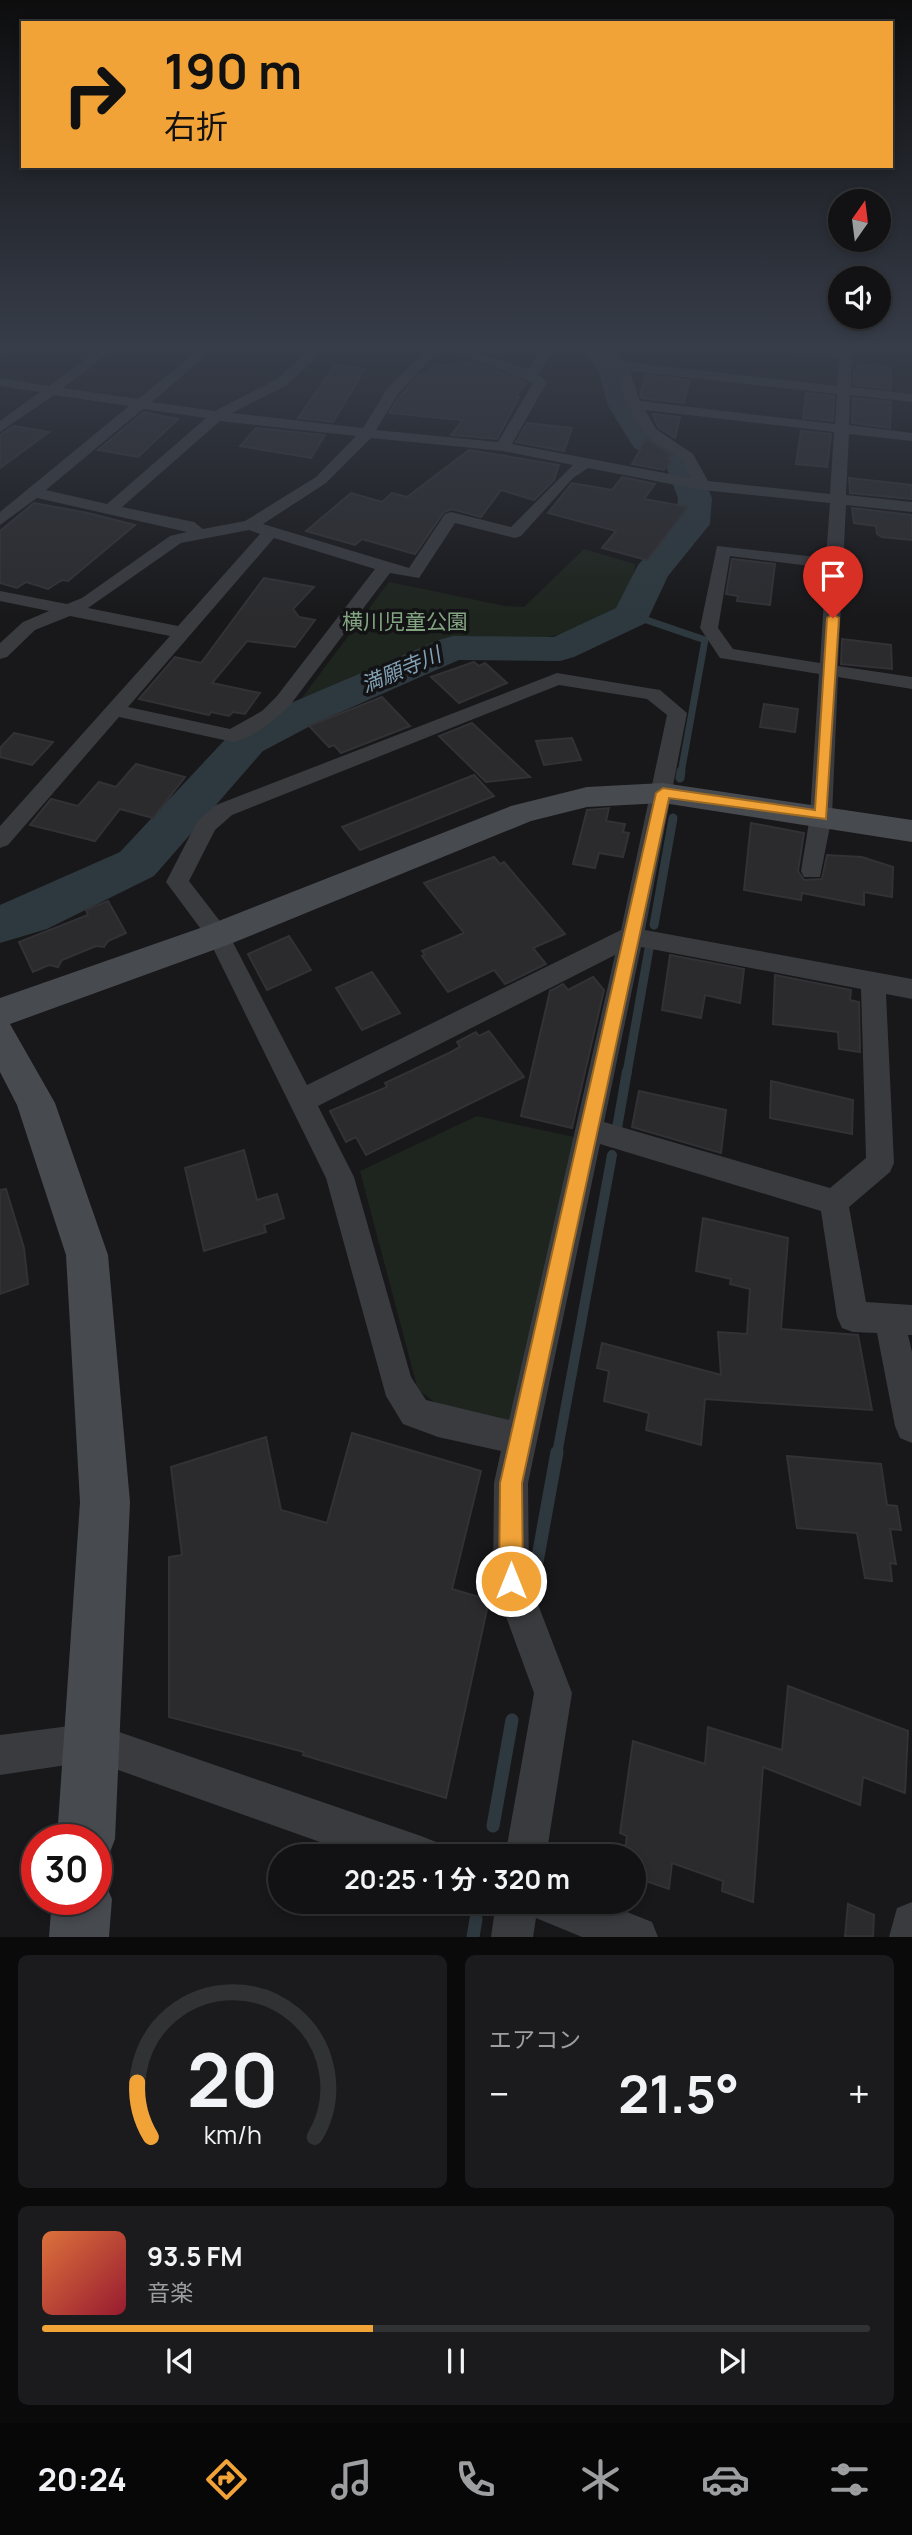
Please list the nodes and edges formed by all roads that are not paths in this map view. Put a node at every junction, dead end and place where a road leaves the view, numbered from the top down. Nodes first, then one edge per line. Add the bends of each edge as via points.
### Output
1 (97, 439) edge
2 (190, 439) edge
3 (361, 439) edge
4 (429, 439) edge
5 (507, 439) edge
6 (661, 439) edge
7 (842, 439) edge
8 (503, 447) junction
9 (585, 463) junction
10 (691, 483) junction
11 (33, 492) junction
12 (840, 500) junction
13 (912, 507) edge
14 (110, 509) junction
15 (0, 520) edge
16 (250, 525) junction
17 (271, 532) junction
18 (200, 534) junction
19 (836, 564) junction
20 (386, 567) junction
21 (0, 596) edge
22 (68, 610) junction
23 (183, 633) junction
24 (0, 653) edge
25 (830, 671) junction
26 (912, 683) edge
27 (114, 709) junction
28 (663, 793) junction
29 (821, 816) junction
30 (912, 831) edge
31 (0, 839) edge
32 (812, 871) dead end
33 (218, 934) junction
34 (631, 936) junction
35 (873, 982) junction
36 (912, 989) edge
37 (0, 1013) edge
38 (0, 1036) edge
39 (302, 1101) junction
40 (589, 1129) junction
41 (834, 1202) junction
42 (901, 1319) edge
43 (912, 1426) edge
44 (521, 1439) junction
45 (93, 1742) junction
46 (0, 1755) edge
47 (87, 1824) edge
48 (384, 1844) edge
49 (527, 1844) edge
50 (515, 1914) edge
51 (579, 1914) edge
52 (81, 1915) edge
53 (912, 1923) edge
54 (79, 1937) edge
55 (512, 1937) edge
56 (637, 1937) edge
57 (910, 1937) edge

1 - 11 street
2 - 14 street
3 - 16 street via 321,480
4 - 8 street
5 - 8 street
6 - 10 street via 688,457
7 - 12 street
8 - 9 street
9 - 10 street
9 - 20 street via 568,475 515,533 451,516 413,574
10 - 12 street
11 - 14 street
11 - 15 street
12 - 13 street
12 - 19 street
14 - 18 street via 188,525
16 - 17 street
16 - 18 street
17 - 20 street
17 - 23 street
18 - 22 street via 176,539 88,602
19 - 25 street
19 - 25 street via 723,550 709,628 727,654
20 - 27 street via 284,700 269,715 233,736
21 - 22 street
22 - 23 street
22 - 24 street via 29,626
23 - 27 street
25 - 26 street
25 - 29 street
27 - 31 street
28 - 29 street
28 - 33 street via 587,797 522,813
28 - 33 street via 677,713 653,694 557,679 224,810 206,825 177,882
28 - 34 street
29 - 30 street
29 - 32 street
33 - 37 street
33 - 39 street
34 - 35 street
34 - 39 street
34 - 40 street
35 - 36 street
35 - 41 street via 880,1163
38 - 45 street via 36,1103 87,1255 105,1502
39 - 44 street via 340,1177 403,1394 415,1412 438,1421
40 - 41 street
40 - 44 street
41 - 42 street via 853,1317
42 - 43 street
44 - 49 street via 511,1483 511,1581 553,1693
45 - 46 street
45 - 47 street
45 - 48 street
50 - 55 street
51 - 56 street
52 - 54 street
53 - 57 street

